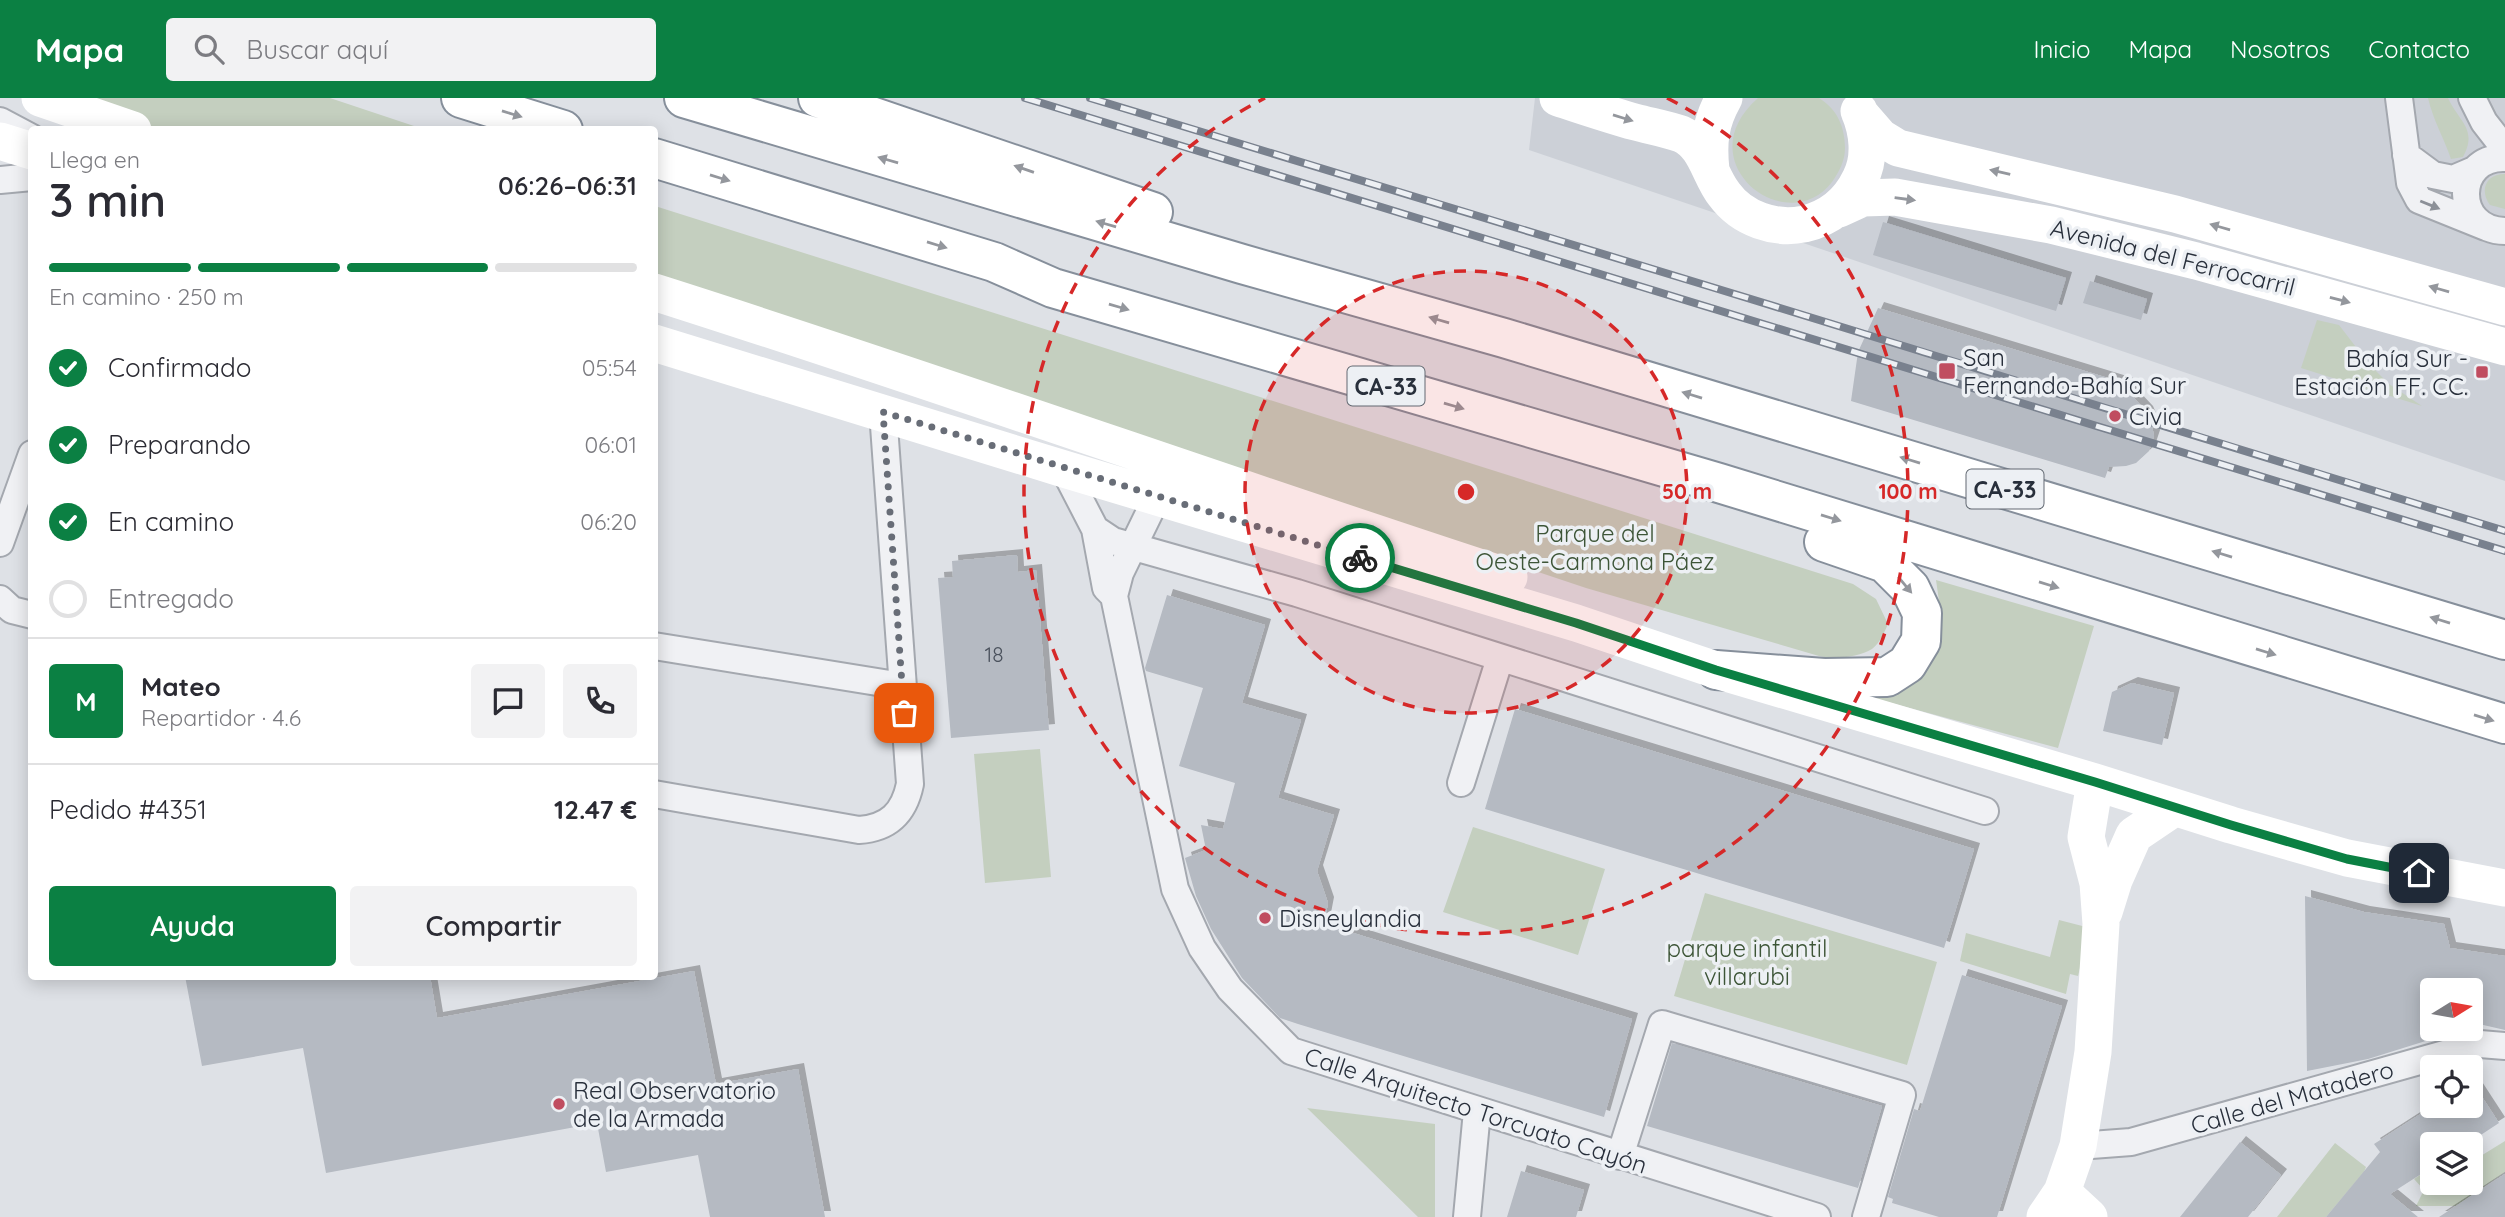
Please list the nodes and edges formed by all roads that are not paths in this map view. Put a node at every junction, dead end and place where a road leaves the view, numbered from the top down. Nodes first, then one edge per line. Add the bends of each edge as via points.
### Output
1 (40, 98) edge
2 (461, 98) edge
3 (684, 98) edge
4 (818, 98) edge
5 (1558, 98) edge
6 (1724, 98) edge
7 (2399, 98) edge
8 (2472, 98) edge
9 (1855, 106) edge
10 (0, 121) edge
11 (120, 126) edge
12 (550, 126) edge
13 (28, 136) edge
14 (0, 141) edge
15 (2505, 149) edge
16 (28, 150) edge
17 (2406, 155) junction
18 (2505, 158) edge
19 (658, 159) edge
20 (1712, 170) junction
21 (2474, 170) junction
22 (28, 177) edge
23 (0, 180) edge
24 (1839, 209) junction
25 (2498, 231) edge
26 (1242, 264) junction
27 (658, 293) edge
28 (2505, 307) edge
29 (658, 344) edge
30 (2505, 347) edge
31 (883, 412) junction
32 (28, 465) edge
33 (1064, 469) junction
34 (1719, 484) junction
35 (1157, 497) junction
36 (1095, 529) junction
37 (0, 543) edge
38 (1134, 546) junction
39 (1114, 596) junction
40 (0, 599) edge
41 (28, 614) edge
42 (1576, 623) junction
43 (2505, 640) edge
44 (658, 647) edge
45 (1500, 657) junction
46 (1716, 670) junction
47 (902, 685) junction
48 (2505, 724) edge
49 (2022, 762) junction
50 (1461, 783) dead end
51 (2109, 786) junction
52 (658, 795) edge
53 (2174, 808) junction
54 (1985, 811) dead end
55 (2086, 837) junction
56 (2114, 880) junction
57 (2505, 888) edge
58 (2101, 923) junction
59 (2505, 1046) edge
60 (1477, 1111) junction
61 (2078, 1146) junction
62 (1620, 1156) junction
63 (2054, 1205) edge
64 (1467, 1217) edge
65 (1817, 1217) edge
66 (1866, 1217) edge
67 (2089, 1217) edge

1 - 11 street
2 -> 12 highway
26 -> 3 highway, CA-33
26 -> 4 highway via 1175,220
5 -> 20 street, Avenida del Ferrocarril via 1684,135 1702,151
6 - 20 street via 1712,121 1708,145
7 - 17 street
8 - 15 street
9 - 24 street via 1867,137 1863,173
28 -> 9 street, Avenida del Ferrocarril via 2175,214 1898,148 1880,137
10 - 13 street
14 - 16 street
17 - 21 street via 2433,175 2453,179
17 -> 25 street via 2410,183 2419,200
18 - 21 street via 2492,159
19 -> 34 highway, CA-33 via 994,262 1053,288
20 - 24 street, Avenida del Ferrocarril via 1723,194 1741,212 1765,223 1791,227
21 - 25 street via 2465,190 2466,202 2476,221
22 - 23 street
24 -> 30 street, Avenida del Ferrocarril via 1863,198 1895,197 2051,225
43 -> 26 highway, CA-33 via 1504,338
27 - 42 street via 1514,579
29 - 31 street
31 - 33 street
31 - 47 street
32 - 37 street
33 - 35 street
33 - 36 street, Calle Arquitecto Torcuato Cayón
34 -> 46 highway via 1782,528 1885,563 1910,588 1922,613 1921,641 1907,664 1887,677 1824,678
34 -> 48 highway, CA-33
35 - 38 street
35 - 42 street
36 - 38 street via 1113,541
36 - 39 street, Calle Arquitecto Torcuato Cayón via 1106,588
38 - 39 street
38 - 45 street
39 - 60 street, Calle Arquitecto Torcuato Cayón via 1175,889 1202,948 1230,989 1291,1051
40 - 41 street via 12,610
42 - 46 street
44 - 47 street
45 - 50 street
45 - 54 street
46 - 49 street
47 - 52 street via 910,784 899,812 875,829
49 - 51 street
49 - 55 street via 2068,806
51 - 53 street
51 - 55 street
51 - 56 street
53 - 56 street via 2134,835
53 - 57 street via 2347,859
55 - 58 street via 2098,883
56 - 58 street
58 - 61 street via 2092,1052
59 - 61 street, Calle del Matadero via 2480,1044 2131,1143
60 - 62 street, Calle Arquitecto Torcuato Cayón
60 - 64 street
61 - 63 street
62 - 65 street, Calle Arquitecto Torcuato Cayón
62 - 66 street via 1662,1024 1902,1096
63 - 67 street

